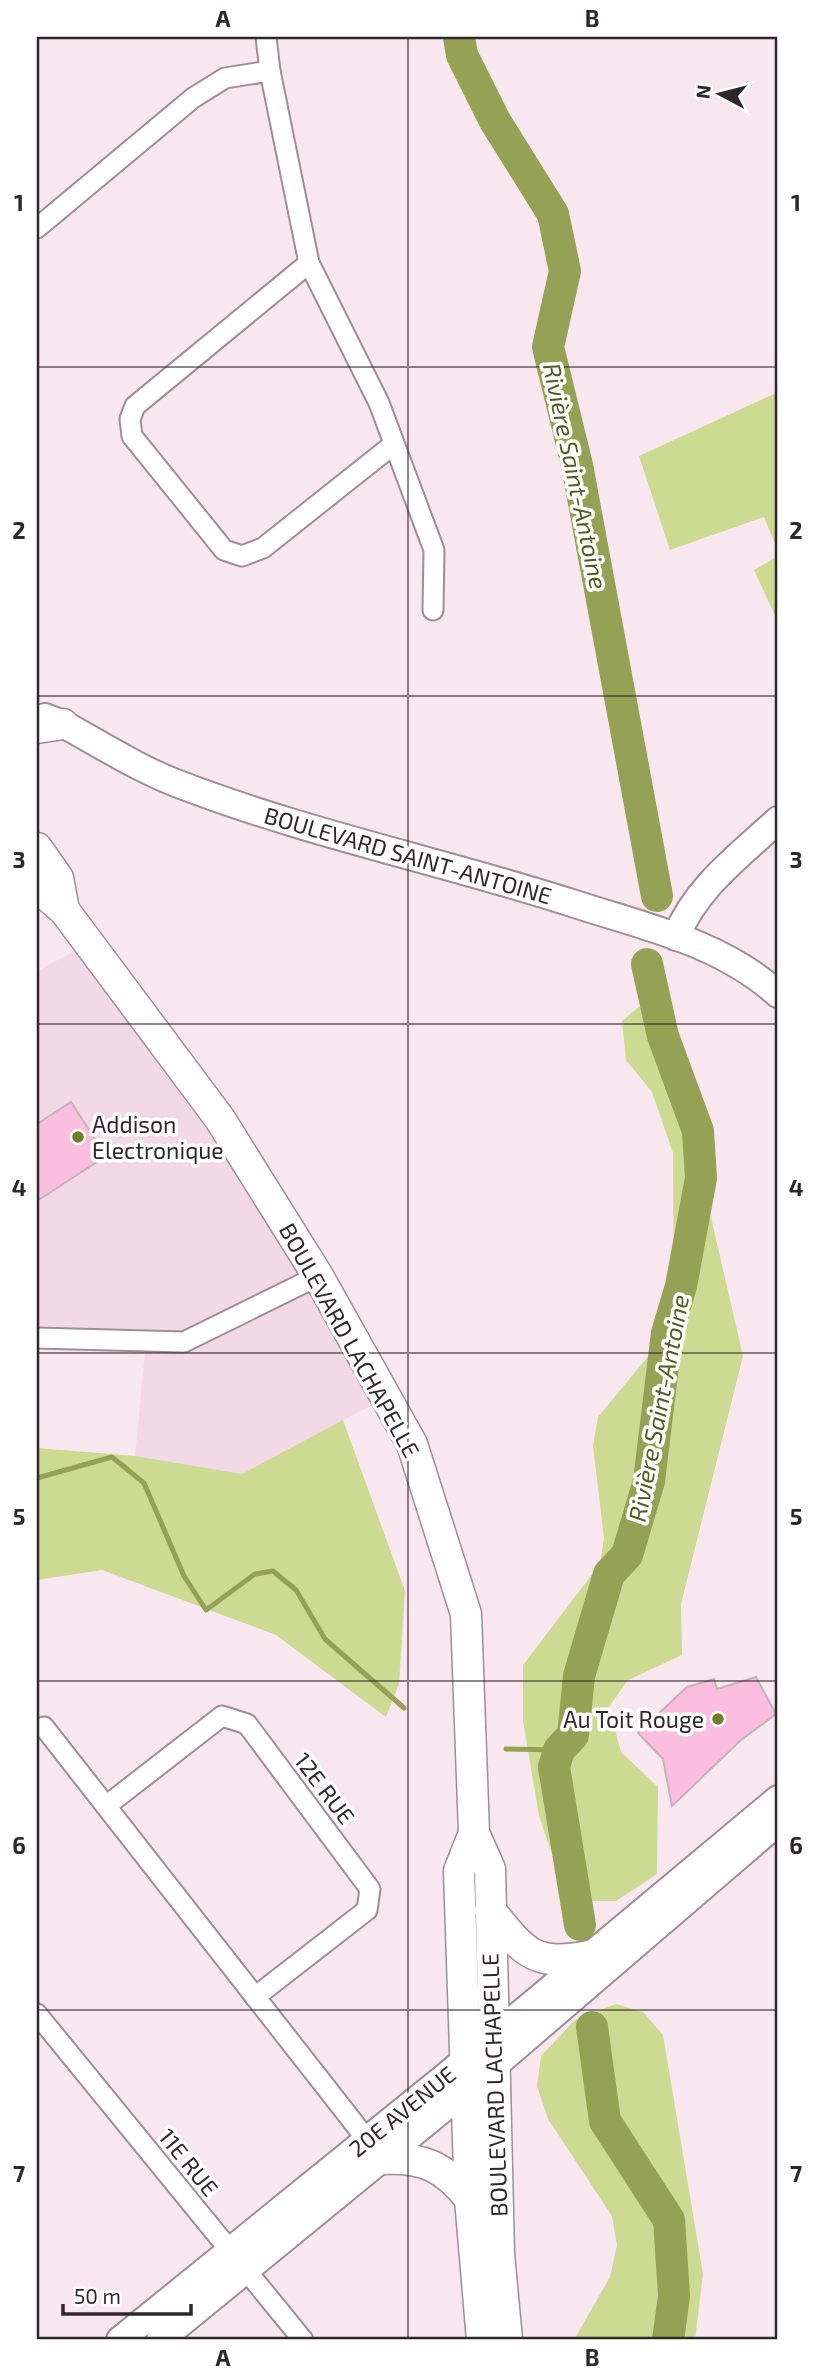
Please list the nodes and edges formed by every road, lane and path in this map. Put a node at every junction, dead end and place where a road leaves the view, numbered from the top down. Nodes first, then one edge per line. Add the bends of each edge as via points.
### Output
1 (266, 37) edge
2 (270, 71) junction
3 (37, 228) edge
4 (309, 263) junction
5 (394, 444) junction
6 (433, 610) dead end
7 (46, 722) edge
8 (778, 820) edge
9 (37, 848) edge
10 (37, 887) edge
11 (64, 910) junction
12 (676, 937) junction
13 (778, 994) edge
14 (318, 1276) junction
15 (37, 1338) edge
16 (44, 1727) dead end
17 (778, 1799) edge
18 (106, 1806) junction
19 (778, 1822) edge
20 (474, 1833) junction
21 (490, 1910) junction
22 (589, 1956) junction
23 (255, 1997) junction
24 (37, 2014) edge
25 (484, 2054) junction
26 (467, 2089) junction
27 (374, 2150) junction
28 (470, 2199) junction
29 (238, 2261) junction
30 (120, 2340) edge
31 (160, 2340) edge
32 (303, 2340) edge
33 (482, 2340) edge
34 (507, 2340) edge

1 - 2 street
2 - 3 street via 225,78 193,98
2 - 4 street
4 - 5 street via 379,403
4 - 5 street via 135,406 130,419 132,436 224,550 242,556 263,548
5 - 6 street via 434,550
7 - 12 street, BOULEVARD SAINT-ANTOINE via 174,782 285,821 507,882
8 - 12 street via 708,885 687,910
9 - 11 main road, BOULEVARD LACHAPELLE via 58,878
10 - 11 main road, BOULEVARD LACHAPELLE
11 - 14 main road, BOULEVARD LACHAPELLE via 220,1119
12 - 13 street, BOULEVARD SAINT-ANTOINE via 718,951
14 - 15 street via 184,1342
14 - 20 main road, BOULEVARD LACHAPELLE via 412,1444 466,1614
16 - 18 street
17 - 22 street, 20E AVENUE
18 - 23 street
18 - 23 street, 12E RUE via 222,1716 247,1724 370,1889 367,1910
19 - 25 street, 20E AVENUE
20 - 21 main road, BOULEVARD LACHAPELLE via 490,1869
20 - 25 main road, BOULEVARD LACHAPELLE via 459,1871
21 - 22 main road via 535,1958 565,1961
21 - 25 main road, BOULEVARD LACHAPELLE
22 - 25 street, 20E AVENUE
23 - 27 street
24 - 29 street, 11E RUE
25 - 26 main road, BOULEVARD LACHAPELLE
25 - 27 street, 20E AVENUE
25 - 34 main road, BOULEVARD LACHAPELLE
26 - 27 street, 20E AVENUE
26 - 28 main road, BOULEVARD LACHAPELLE
27 - 28 main road via 431,2164 453,2177
27 - 29 street, 20E AVENUE
28 - 33 main road, BOULEVARD LACHAPELLE
29 - 30 street, 20E AVENUE
29 - 31 street, 20E AVENUE
29 - 32 street, 11E RUE

